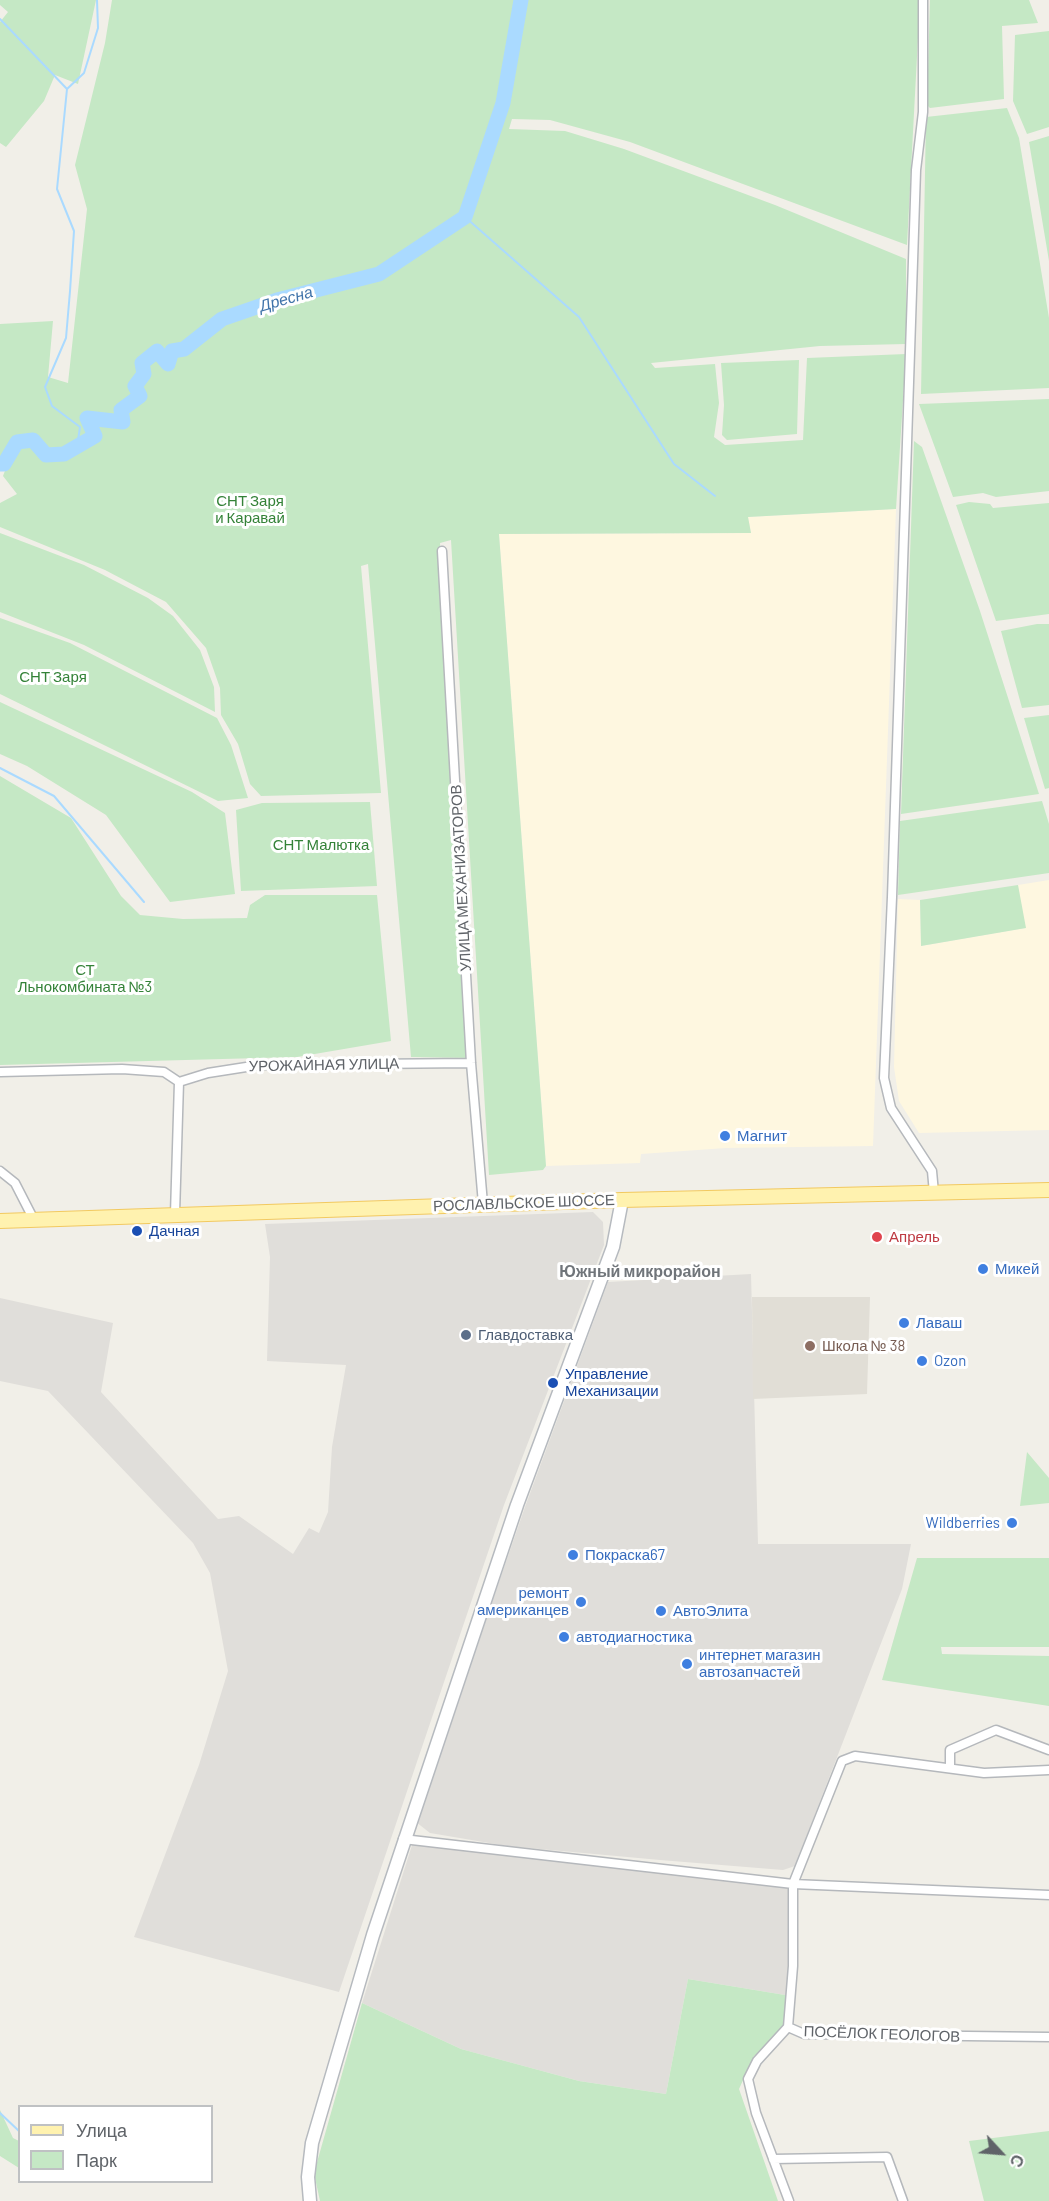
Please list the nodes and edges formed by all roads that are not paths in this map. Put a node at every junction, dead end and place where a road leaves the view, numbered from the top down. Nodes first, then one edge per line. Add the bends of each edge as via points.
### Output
1 (923, 0) edge
2 (442, 551) dead end
3 (471, 1063) junction
4 (0, 1072) edge
5 (179, 1082) junction
6 (0, 1171) edge
7 (1049, 1190) edge
8 (934, 1193) junction
9 (622, 1200) junction
10 (483, 1204) junction
11 (175, 1214) junction
12 (34, 1220) junction
13 (0, 1221) edge
14 (1049, 1750) edge
15 (950, 1766) junction
16 (1049, 1770) edge
17 (403, 1839) junction
18 (793, 1884) junction
19 (1049, 1895) edge
20 (788, 2028) junction
21 (1049, 2037) edge
22 (773, 2159) junction
23 (788, 2200) edge
24 (310, 2201) edge
25 (903, 2201) edge

1 - 8 street via 923,112 916,170 884,1078 891,1108 932,1172
2 - 3 street, УЛИЦА МЕХАНИЗАТОРОВ
3 - 5 street, УРОЖАЙНАЯ УЛИЦА via 259,1065
3 - 10 street, УЛИЦА МЕХАНИЗАТОРОВ
4 - 5 street via 122,1069 164,1072
5 - 11 street
6 - 12 street via 15,1183
7 - 8 main road, РОСЛАВЛЬСКОЕ ШОССЕ
8 - 9 main road, РОСЛАВЛЬСКОЕ ШОССЕ
9 - 10 main road, РОСЛАВЛЬСКОЕ ШОССЕ
9 - 17 street via 613,1247 516,1505
10 - 11 main road, РОСЛАВЛЬСКОЕ ШОССЕ
11 - 12 main road, РОСЛАВЛЬСКОЕ ШОССЕ
12 - 13 main road, РОСЛАВЛЬСКОЕ ШОССЕ
14 - 15 street via 996,1730 950,1750
15 - 16 street, ПОСЁЛОК ГЕОЛОГОВ via 984,1773
15 - 18 street, ПОСЁЛОК ГЕОЛОГОВ via 855,1756 842,1761
17 - 18 street
17 - 24 street via 312,2143
18 - 19 street
18 - 20 street, ПОСЁЛОК ГЕОЛОГОВ via 794,1966
20 - 21 street, ПОСЁЛОК ГЕОЛОГОВ via 804,2034
20 - 22 street via 757,2061 748,2079
22 - 23 street
22 - 25 street via 888,2157

